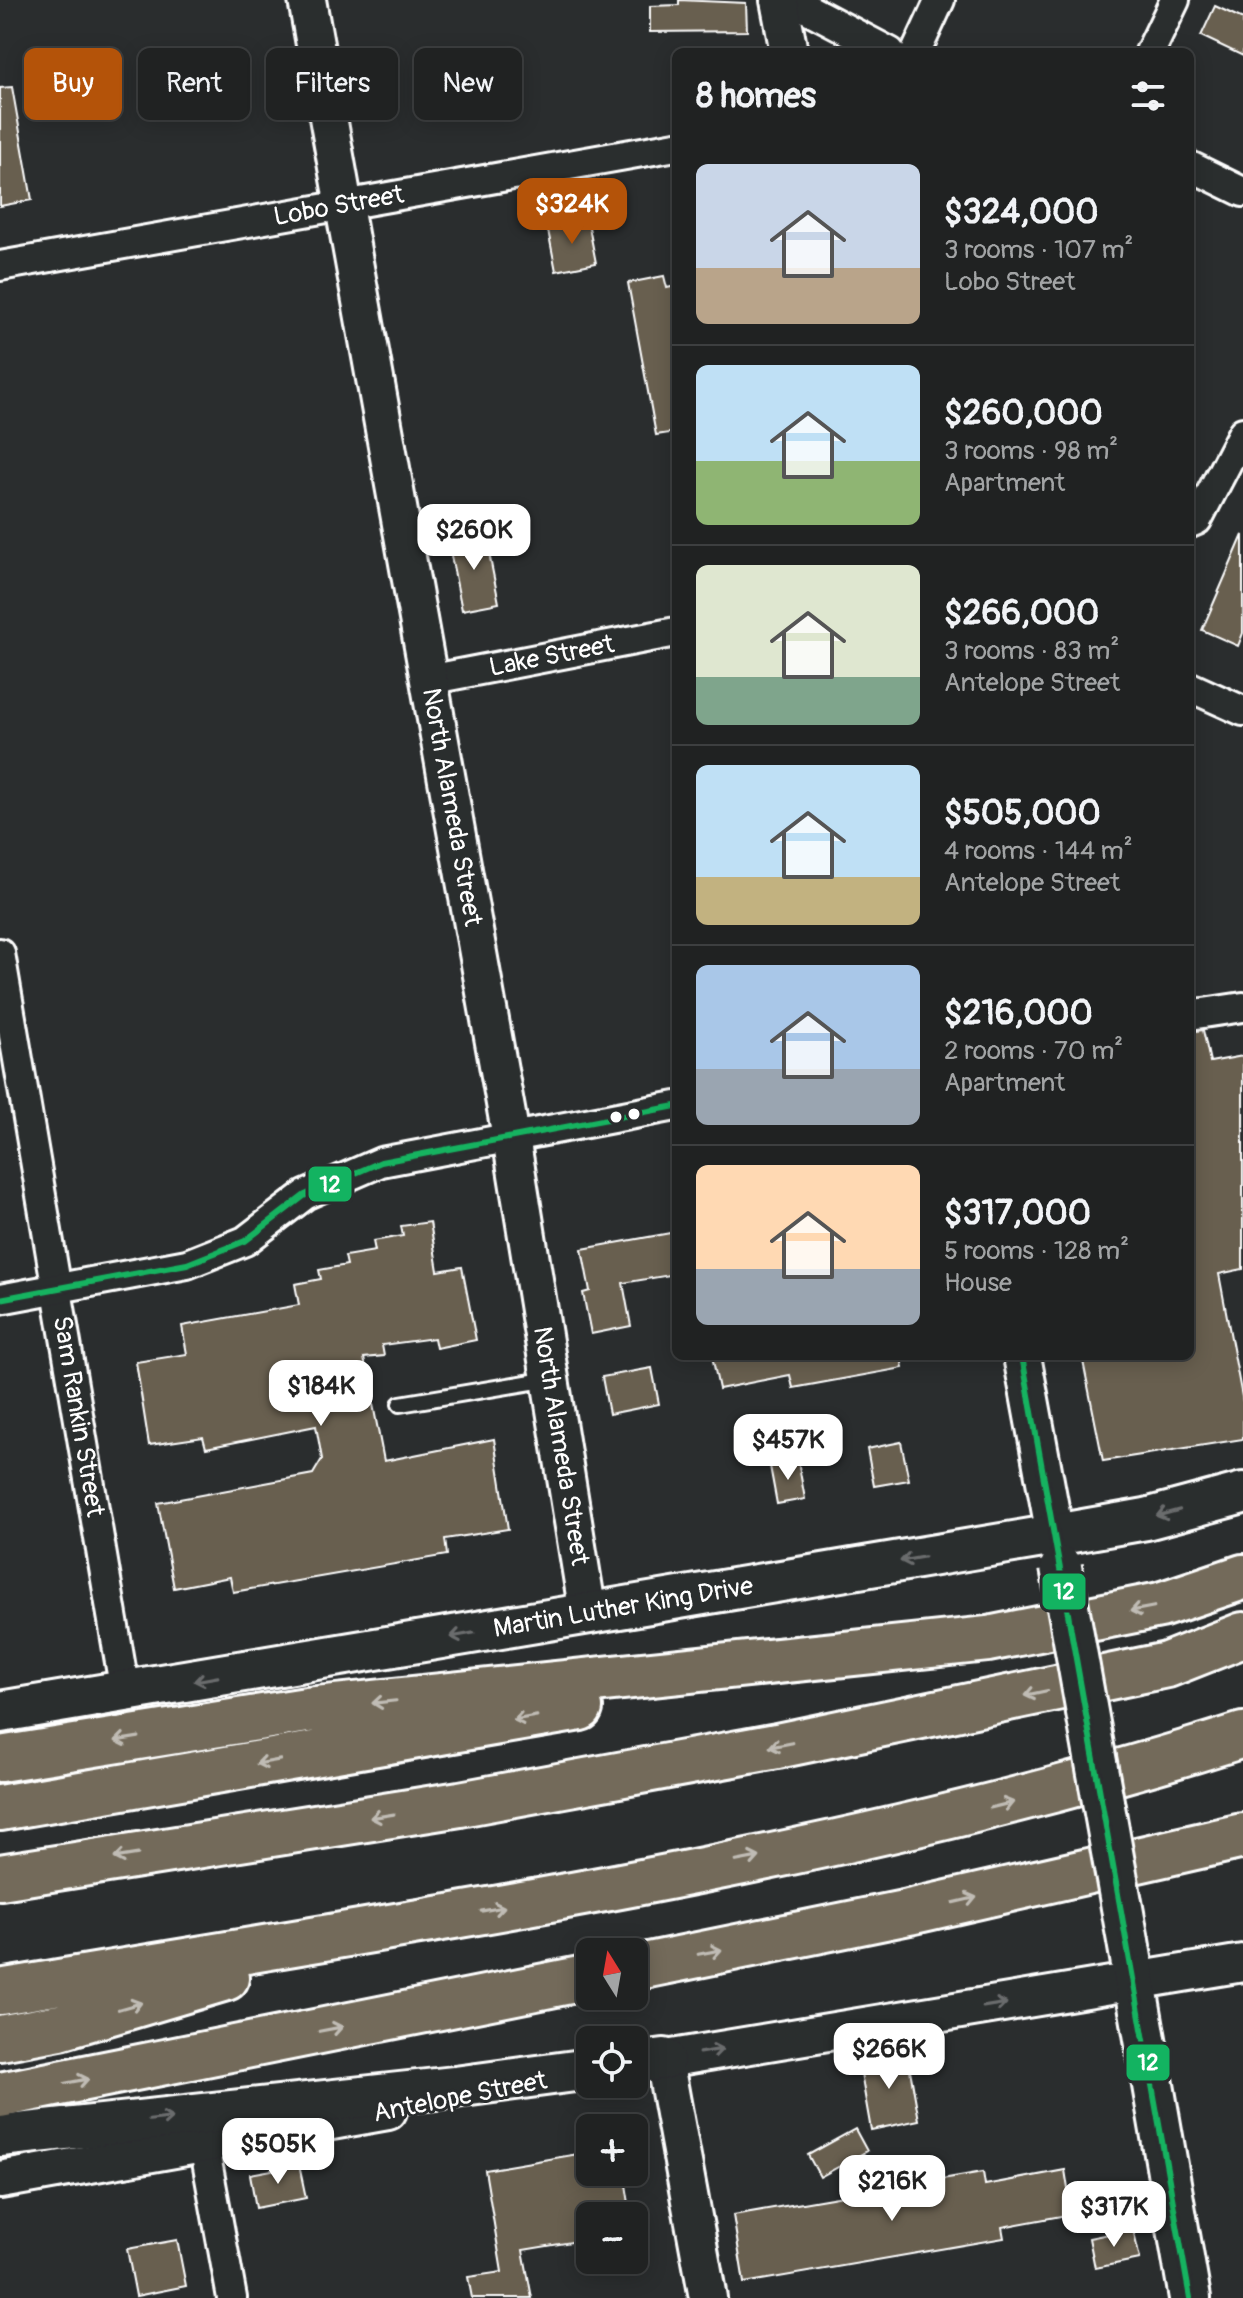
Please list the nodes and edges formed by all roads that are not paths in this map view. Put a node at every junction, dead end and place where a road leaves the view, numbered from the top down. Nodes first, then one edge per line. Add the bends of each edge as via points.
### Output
1 (307, 0) edge
2 (779, 0) edge
3 (791, 0) edge
4 (940, 0) edge
5 (1175, 0) edge
6 (788, 48) edge
7 (882, 48) edge
8 (918, 48) edge
9 (1152, 48) edge
10 (672, 147) edge
11 (1194, 168) edge
12 (1243, 192) edge
13 (345, 205) junction
14 (0, 266) edge
15 (1243, 432) edge
16 (1194, 521) edge
17 (672, 633) edge
18 (428, 680) junction
19 (1194, 689) edge
20 (1243, 711) edge
21 (0, 953) edge
22 (1243, 1007) edge
23 (1194, 1014) edge
24 (672, 1107) edge
25 (511, 1137) junction
26 (58, 1289) junction
27 (0, 1299) edge
28 (1023, 1360) edge
29 (551, 1379) junction
30 (400, 1404) dead end
31 (1243, 1493) edge
32 (1058, 1551) junction
33 (1243, 1577) edge
34 (588, 1614) junction
35 (1243, 1635) edge
36 (988, 1639) junction
37 (125, 1692) junction
38 (0, 1712) edge
39 (1243, 1735) edge
40 (0, 1759) edge
41 (0, 1808) edge
42 (1243, 1836) edge
43 (0, 1877) edge
44 (416, 1922) junction
45 (1243, 1963) edge
46 (648, 1965) edge
47 (576, 1980) edge
48 (1135, 1982) junction
49 (0, 1992) edge
50 (0, 2038) edge
51 (648, 2061) edge
52 (576, 2073) edge
53 (576, 2074) edge
54 (648, 2077) edge
55 (0, 2095) edge
56 (0, 2136) edge
57 (204, 2145) junction
58 (0, 2180) edge
59 (232, 2298) edge
60 (708, 2298) edge
61 (1190, 2298) edge

1 - 13 street, North Alameda Street
2 - 6 street
3 - 7 street
4 - 8 street
5 - 9 street
10 - 13 street, Lobo Street
11 - 12 street
13 - 14 street, Lobo Street
13 - 18 street, North Alameda Street
15 - 16 street
17 - 18 street, Lake Street
18 - 25 street, North Alameda Street
19 - 20 street
21 - 26 street, Sam Rankin Street
22 - 23 street
24 - 25 street
25 - 26 street via 381,1162 305,1195 245,1241 201,1258
25 - 29 street, North Alameda Street
26 - 27 street
26 - 37 street, Sam Rankin Street
28 - 32 street
29 - 30 lane
29 - 34 street, North Alameda Street
31 -> 32 main road, Martin Luther King Drive via 1146,1519
32 -> 34 main road, Martin Luther King Drive
32 - 48 main road, bridge
33 -> 36 highway via 1160,1605
34 -> 37 main road, Martin Luther King Drive
35 -> 43 highway via 1167,1665 777,1746 460,1804
36 -> 40 highway via 307,1710
36 -> 41 highway
37 - 38 main road, Martin Luther King Drive
44 -> 39 highway via 1006,1805
46 -> 42 highway
44 - 49 highway
50 -> 44 highway via 60,2027
45 - 48 street
55 -> 47 highway
51 -> 48 street
48 - 61 main road
56 -> 52 main road
53 - 57 street, Antelope Street
54 - 60 street
57 - 58 street, Antelope Street
57 - 59 street

